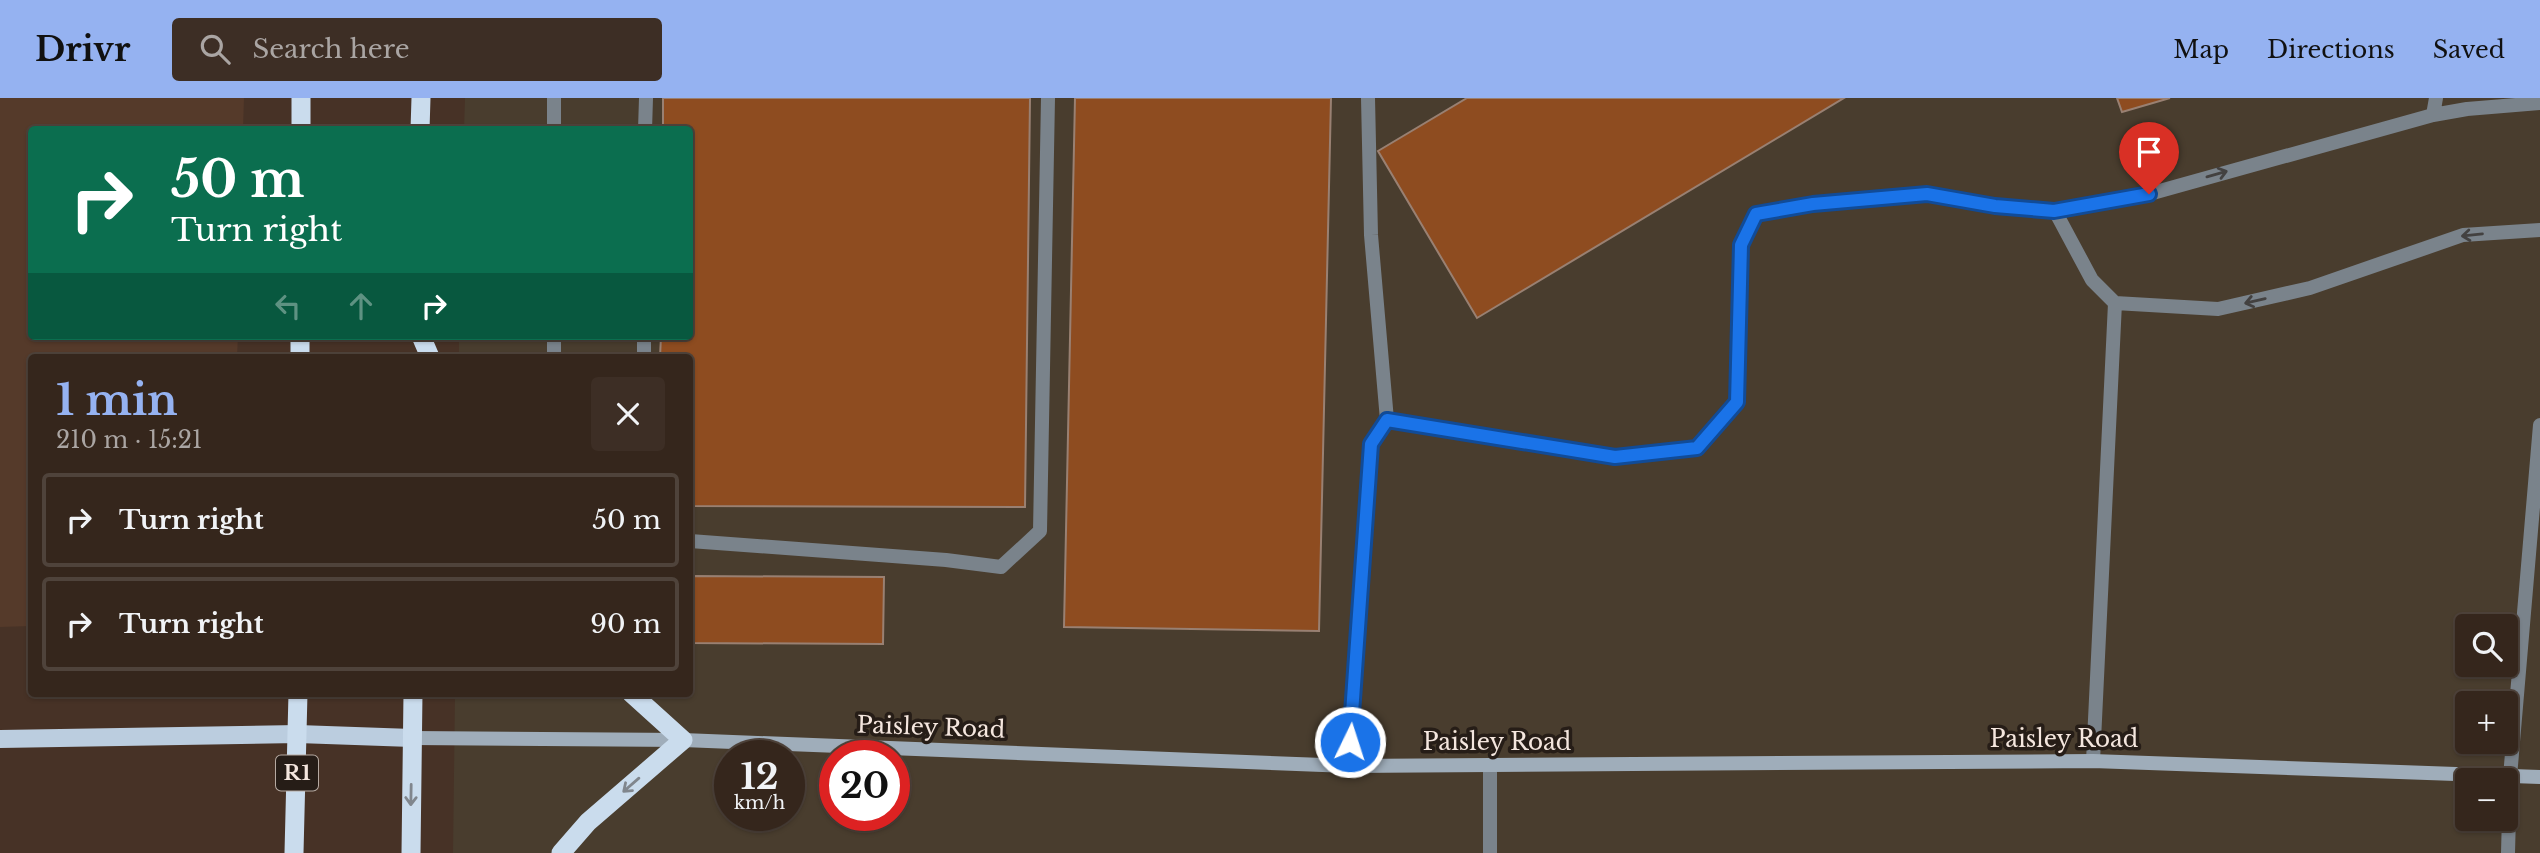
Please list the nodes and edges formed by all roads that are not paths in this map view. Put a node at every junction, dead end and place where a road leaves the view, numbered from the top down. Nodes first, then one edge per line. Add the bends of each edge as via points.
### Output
1 (301, 98) edge
2 (421, 98) edge
3 (554, 98) edge
4 (646, 98) edge
5 (1048, 98) edge
6 (1368, 98) edge
7 (2436, 98) edge
8 (2540, 103) edge
9 (2433, 116) junction
10 (301, 126) edge
11 (420, 126) edge
12 (554, 126) edge
13 (645, 126) edge
14 (2054, 211) junction
15 (2540, 230) edge
16 (2115, 303) junction
17 (1387, 420) junction
18 (2540, 425) edge
19 (693, 541) edge
20 (298, 697) edge
21 (413, 697) edge
22 (635, 697) edge
23 (298, 734) junction
24 (412, 738) junction
25 (0, 739) edge
26 (683, 740) junction
27 (2093, 761) junction
28 (1490, 765) junction
29 (1349, 766) junction
30 (2511, 768) edge
31 (2455, 775) edge
32 (2518, 777) edge
33 (2540, 777) edge
34 (2509, 831) edge
35 (294, 853) edge
36 (411, 853) edge
37 (561, 853) edge
38 (1490, 853) edge
39 (2508, 853) edge

1 - 10 highway
2 - 11 highway
3 - 12 street
4 - 13 street
5 - 19 street via 1040,531 1001,567
6 - 17 street via 1371,235
7 - 9 street
8 - 9 street
14 -> 9 street via 2149,194
14 - 16 street via 2092,280
14 - 17 street via 1927,194 1756,214 1741,245 1737,402 1697,448 1615,457
15 -> 16 street via 2463,235 2310,288 2218,309
16 - 27 street
17 - 29 street via 1371,444
18 - 30 street
20 - 23 highway, R1
21 - 24 highway
22 - 26 highway
23 - 24 main road
23 - 25 main road
23 - 35 highway, R1
24 - 26 main road, Paisley Road
24 -> 36 highway
26 - 29 main road, Paisley Road
26 -> 37 highway via 588,822
27 - 28 main road, Paisley Road
27 - 31 main road, Paisley Road
28 - 29 main road, Paisley Road
28 - 38 street
32 - 33 main road, Paisley Road
34 - 39 street

